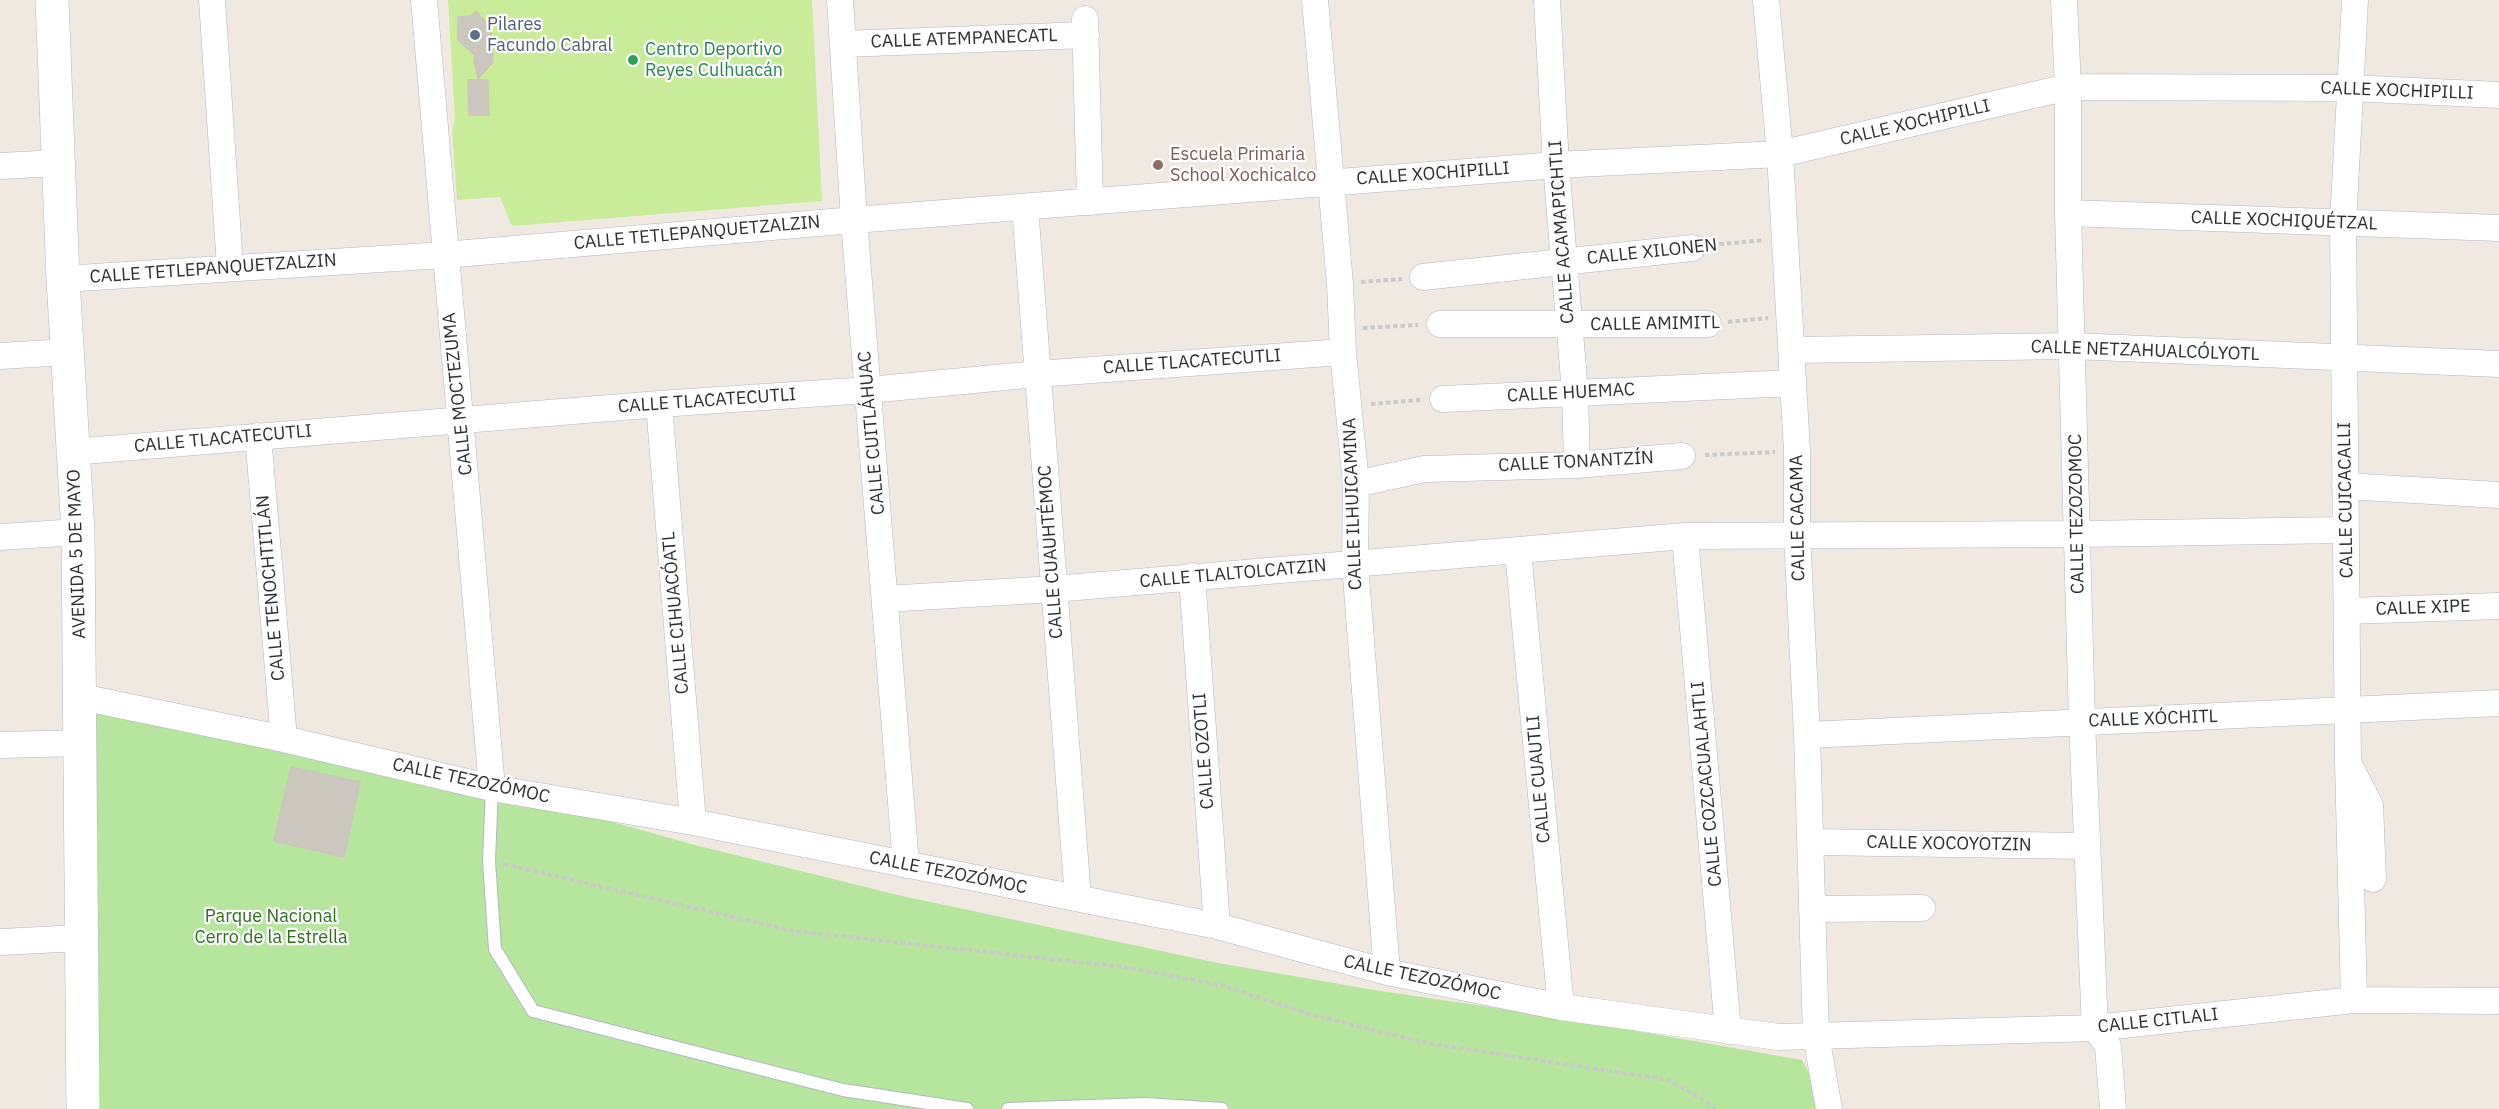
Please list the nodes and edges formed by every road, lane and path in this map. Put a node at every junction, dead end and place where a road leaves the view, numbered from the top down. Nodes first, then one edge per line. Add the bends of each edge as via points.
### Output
1 (52, 0) edge
2 (212, 0) edge
3 (424, 0) edge
4 (840, 0) edge
5 (1315, 0) edge
6 (1547, 0) edge
7 (1766, 0) edge
8 (2064, 0) edge
9 (2355, 0) edge
10 (843, 44) junction
11 (2068, 87) junction
12 (2350, 88) junction
13 (2499, 95) edge
14 (1780, 154) junction
15 (59, 163) junction
16 (1556, 165) junction
17 (0, 166) edge
18 (1331, 181) junction
19 (1090, 202) junction
20 (1025, 207) junction
21 (2068, 213) junction
22 (854, 220) junction
23 (2343, 224) junction
24 (2499, 228) edge
25 (1786, 237) junction
26 (1692, 248) joint
27 (444, 255) junction
28 (1565, 262) junction
29 (230, 267) junction
30 (1423, 277) joint
31 (63, 279) junction
32 (1340, 284) junction
33 (1790, 315) junction
34 (1440, 324) joint
35 (1708, 324) joint
36 (1569, 326) junction
37 (1342, 340) junction
38 (2073, 346) junction
39 (1792, 350) junction
40 (67, 352) junction
41 (0, 356) edge
42 (2343, 357) junction
43 (2499, 364) edge
44 (1037, 374) junction
45 (1793, 383) junction
46 (869, 390) junction
47 (1575, 393) junction
48 (1443, 399) joint
49 (659, 404) junction
50 (1349, 406) junction
51 (461, 420) junction
52 (258, 436) junction
53 (1797, 451) junction
54 (72, 452) junction
55 (1682, 456) joint
56 (1577, 465) junction
57 (1356, 484) junction
58 (2345, 486) junction
59 (2499, 495) edge
60 (2346, 530) junction
61 (78, 532) junction
62 (1797, 534) junction
63 (2078, 534) junction
64 (0, 537) edge
65 (1685, 537) junction
66 (1518, 551) junction
67 (1355, 564) junction
68 (1192, 576) junction
69 (1054, 589) junction
70 (885, 599) junction
71 (2499, 606) edge
72 (2348, 611) junction
73 (81, 697) junction
74 (2499, 703) edge
75 (2348, 710) junction
76 (2082, 722) junction
77 (1808, 735) junction
78 (284, 739) junction
79 (81, 743) junction
80 (0, 745) edge
81 (2348, 762) junction
82 (492, 788) junction
83 (693, 822) junction
84 (1811, 842) junction
85 (2086, 846) junction
86 (489, 861) junction
87 (906, 865) junction
88 (2373, 879) dead end
89 (1078, 898) junction
90 (1922, 908) dead end
91 (1812, 909) junction
92 (1217, 926) junction
93 (81, 938) junction
94 (0, 942) edge
95 (1387, 972) junction
96 (2354, 1000) junction
97 (2499, 1000) edge
98 (1561, 1007) junction
99 (2095, 1028) junction
100 (1728, 1031) junction
101 (1816, 1036) junction
102 (83, 1109) edge
103 (967, 1109) edge
104 (1008, 1109) edge
105 (1222, 1109) edge
106 (1714, 1109) edge
107 (1829, 1109) edge
108 (2113, 1109) edge

1 - 15 street, AVENIDA 5 DE MAYO
2 - 29 street
3 - 27 street, CALLE MOCTEZUMA
4 - 10 street, CALLE CUITLÁHUAC
5 - 18 street, CALLE ILHUICAMINA
6 - 16 street, CALLE ACAMAPICHTLI
7 - 14 street, CALLE CACAMA
8 - 11 street, CALLE TEZOZOMOC
9 - 12 street, CALLE CUICACALLI
10 - 19 street, CALLE ATEMPANECATL via 1085,27
10 - 22 street, CALLE CUITLÁHUAC
11 - 12 street, CALLE XOCHIPILLI
11 - 14 street, CALLE XOCHIPILLI
11 - 21 street, CALLE TEZOZOMOC
12 - 13 street, CALLE XOCHIPILLI
12 - 23 street, CALLE CUICACALLI
14 - 16 street, CALLE XOCHIPILLI
14 - 25 street, CALLE CACAMA
15 - 17 street
15 - 31 street, AVENIDA 5 DE MAYO
16 - 18 street, CALLE XOCHIPILLI
16 - 28 street, CALLE ACAMAPICHTLI
18 - 19 street, CALLE TETLEPANQUETZALZIN
18 - 32 street, CALLE ILHUICAMINA
19 - 20 street, CALLE TETLEPANQUETZALZIN
20 - 22 street, CALLE TETLEPANQUETZALZIN
20 - 44 street, CALLE CUAUHTÉMOC
21 - 23 street, CALLE XOCHIQUÉTZAL
21 - 38 street, CALLE TEZOZOMOC
22 - 27 street, CALLE TETLEPANQUETZALZIN
22 - 46 street, CALLE CUITLÁHUAC
23 - 24 street, CALLE XOCHIQUÉTZAL
23 - 42 street, CALLE CUICACALLI
25 - 26 path, CALLE XILONEN
25 - 33 street, CALLE CACAMA
26 - 28 street, CALLE XILONEN
27 - 29 street, CALLE TETLEPANQUETZALZIN
27 - 51 street, CALLE MOCTEZUMA
28 - 30 street, CALLE XILONEN
28 - 36 street, CALLE ACAMAPICHTLI
29 - 31 street, CALLE TETLEPANQUETZALZIN
30 - 32 path
31 - 40 street, AVENIDA 5 DE MAYO
32 - 37 street, CALLE ILHUICAMINA
33 - 35 path, CALLE AMIMITL
33 - 39 street, CALLE CACAMA
34 - 36 street, CALLE AMIMITL
34 - 37 path
35 - 36 street, CALLE AMIMITL
36 - 47 street, CALLE ACAMAPICHTLI
37 - 44 street, CALLE TLACATECUTLI
37 - 50 street, CALLE ILHUICAMINA
38 - 39 street, CALLE NETZAHUALCÓLYOTL
38 - 42 street, CALLE NETZAHUALCÓLYOTL
38 - 63 street, CALLE TEZOZOMOC
39 - 45 street, CALLE CACAMA
40 - 41 street
40 - 54 street, AVENIDA 5 DE MAYO
42 - 43 street, CALLE NETZAHUALCÓLYOTL
42 - 58 street, CALLE CUICACALLI
44 - 46 street, CALLE TLACATECUTLI
44 - 69 street, CALLE CUAUHTÉMOC
45 - 47 street, CALLE HUEMAC
45 - 53 street, CALLE CACAMA
46 - 49 street, CALLE TLACATECUTLI
46 - 70 street, CALLE CUITLÁHUAC
47 - 48 street, CALLE HUEMAC
47 - 56 street, CALLE ACAMAPICHTLI
48 - 50 path
49 - 51 street, CALLE TLACATECUTLI
49 - 83 street, CALLE CIHUACÓATL
50 - 57 street, CALLE ILHUICAMINA
51 - 52 street, CALLE TLACATECUTLI
51 - 82 street, CALLE MOCTEZUMA
52 - 54 street, CALLE TLACATECUTLI
52 - 78 street, CALLE TENOCHTITLÁN
53 - 55 path
53 - 62 street, CALLE CACAMA
54 - 61 street, AVENIDA 5 DE MAYO
55 - 56 street, CALLE TONANTZÍN
56 - 57 street, CALLE TONANTZÍN via 1424,470
57 - 67 street, CALLE ILHUICAMINA
58 - 59 street
58 - 60 street, CALLE CUICACALLI
60 - 63 street
60 - 72 street, CALLE CUICACALLI
61 - 64 street
61 - 73 street, AVENIDA 5 DE MAYO
62 - 63 street
62 - 65 street, CALLE TLALTOLCATZIN
62 - 77 street, CALLE CACAMA
63 - 76 street, CALLE TEZOZOMOC
65 - 66 street, CALLE TLALTOLCATZIN
65 - 100 street, CALLE COZCACUALAHTLI
66 - 67 street, CALLE TLALTOLCATZIN
66 - 98 street, CALLE CUAUTLI
67 - 68 street, CALLE TLALTOLCATZIN
67 - 95 street, CALLE ILHUICAMINA
68 - 69 street, CALLE TLALTOLCATZIN
68 - 92 street, CALLE OZOTLI
69 - 70 street, CALLE TLALTOLCATZIN
69 - 89 street, CALLE CUAUHTÉMOC
70 - 87 street, CALLE CUITLÁHUAC
71 - 72 street, CALLE XIPE
72 - 75 street, CALLE CUICACALLI
73 - 78 street, CALLE TEZOZÓMOC
73 - 79 street, AVENIDA 5 DE MAYO
74 - 75 street, CALLE XÓCHITL
75 - 76 street, CALLE XÓCHITL
75 - 81 street, CALLE CUICACALLI
76 - 77 street, CALLE XÓCHITL
76 - 85 street, CALLE TEZOZOMOC
77 - 84 street, CALLE CACAMA
78 - 82 street, CALLE TEZOZÓMOC
79 - 80 street
79 - 93 street, AVENIDA 5 DE MAYO
81 - 88 street via 2370,805
81 - 96 street, CALLE CUICACALLI
82 - 83 street, CALLE TEZOZÓMOC
82 - 86 lane
83 - 87 street, CALLE TEZOZÓMOC
84 - 85 street, CALLE XOCOYOTZIN
84 - 91 street, CALLE CACAMA
85 - 99 street, CALLE TEZOZOMOC
86 - 103 lane via 495,949 533,1011 843,1090
86 - 106 path via 793,931 1124,967 1220,985 1306,1013 1426,1043 1669,1080
87 - 89 street, CALLE TEZOZÓMOC
89 - 92 street, CALLE TEZOZÓMOC
90 - 91 street
91 - 101 street, CALLE CACAMA
92 - 95 street, CALLE TEZOZÓMOC
93 - 94 street
93 - 102 street, AVENIDA 5 DE MAYO
95 - 98 street, CALLE TEZOZÓMOC
96 - 97 street, CALLE CITLALI
96 - 99 street, CALLE CITLALI
98 - 100 street, CALLE TEZOZÓMOC
99 - 101 street, CALLE CITLALI
99 - 108 street via 2108,1046
100 - 101 street, CALLE TEZOZÓMOC via 1778,1037
101 - 107 street, CALLE CACAMA
104 - 105 lane via 1145,1104

